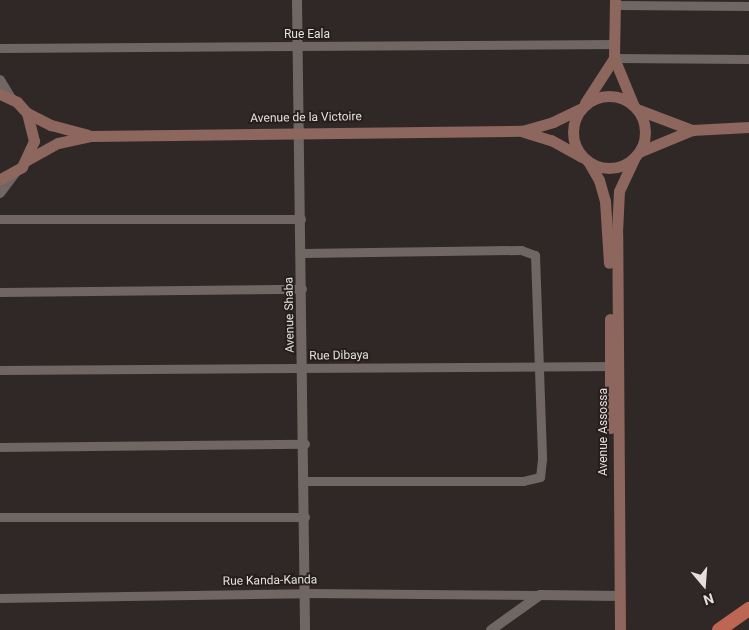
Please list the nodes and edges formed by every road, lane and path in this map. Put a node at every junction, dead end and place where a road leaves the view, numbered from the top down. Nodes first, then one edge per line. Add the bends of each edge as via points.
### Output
1 (298, 0) edge
2 (615, 2) edge
3 (749, 6) edge
4 (614, 44) junction
5 (0, 48) edge
6 (298, 48) junction
7 (614, 58) junction
8 (749, 59) edge
9 (0, 80) edge
10 (6, 96) edge
11 (636, 107) junction
12 (581, 108) junction
13 (27, 113) junction
14 (749, 127) edge
15 (692, 130) junction
16 (522, 131) junction
17 (300, 132) junction
18 (91, 136) junction
19 (637, 155) junction
20 (27, 160) junction
21 (586, 160) junction
22 (15, 173) junction
23 (0, 180) edge
24 (0, 193) edge
25 (0, 219) edge
26 (301, 219) junction
27 (612, 233) junction
28 (302, 253) junction
29 (302, 289) junction
30 (0, 292) edge
31 (540, 366) junction
32 (614, 366) junction
33 (304, 368) junction
34 (0, 370) edge
35 (305, 444) junction
36 (0, 447) edge
37 (305, 481) junction
38 (0, 517) edge
39 (305, 517) junction
40 (306, 593) junction
41 (540, 595) junction
42 (616, 596) junction
43 (0, 598) edge
44 (749, 609) edge
45 (305, 630) edge
46 (491, 630) edge
47 (613, 630) edge
48 (620, 630) edge
49 (719, 630) edge

1 - 6 street, Avenue Shaba
2 - 3 street
2 - 4 main road
4 - 6 street, Rue Eala
4 - 7 main road
5 - 6 street, Rue Eala
6 - 17 street, Avenue Shaba
7 - 8 street
7 - 11 main road
7 - 12 main road
9 - 10 street
10 - 13 main road
11 - 12 main road via 624,98 607,95 591,100
11 - 15 main road
11 - 19 main road via 646,136
12 - 16 main road via 553,122
12 - 21 main road via 575,118 573,134
13 - 18 main road via 51,125
13 - 20 main road via 33,131
14 - 15 main road
15 - 19 main road
16 - 17 main road, Avenue de la Victoire
16 - 21 main road via 551,140
17 - 18 main road, Avenue de la Victoire
17 - 26 street, Avenue Shaba
18 - 20 main road via 58,143
19 - 21 main road via 623,165 608,168
19 - 27 main road via 625,172
20 - 22 main road
21 - 27 main road via 601,185
22 - 23 main road
22 - 24 street
25 - 26 street
26 - 28 street, Avenue Shaba
27 - 32 main road, Avenue Assossa
28 - 29 street, Avenue Shaba
28 - 31 street via 522,250 535,255
29 - 30 street
29 - 33 street, Avenue Shaba
31 - 32 street, Rue Dibaya
31 - 33 street, Rue Dibaya
31 - 37 street via 540,477 523,481
32 - 42 main road, Avenue Assossa
33 - 34 street, Rue Dibaya
33 - 35 street, Avenue Shaba
35 - 36 street
35 - 37 street, Avenue Shaba
37 - 39 street, Avenue Shaba
38 - 39 street
39 - 40 street, Avenue Shaba
40 - 41 street, Rue Kanda-Kanda
40 - 43 street, Rue Kanda-Kanda
40 - 45 street, Avenue Shaba
41 - 42 street
41 - 46 street
42 - 47 main road, Avenue Assossa
42 - 48 main road, Avenue Assossa
44 - 49 highway

